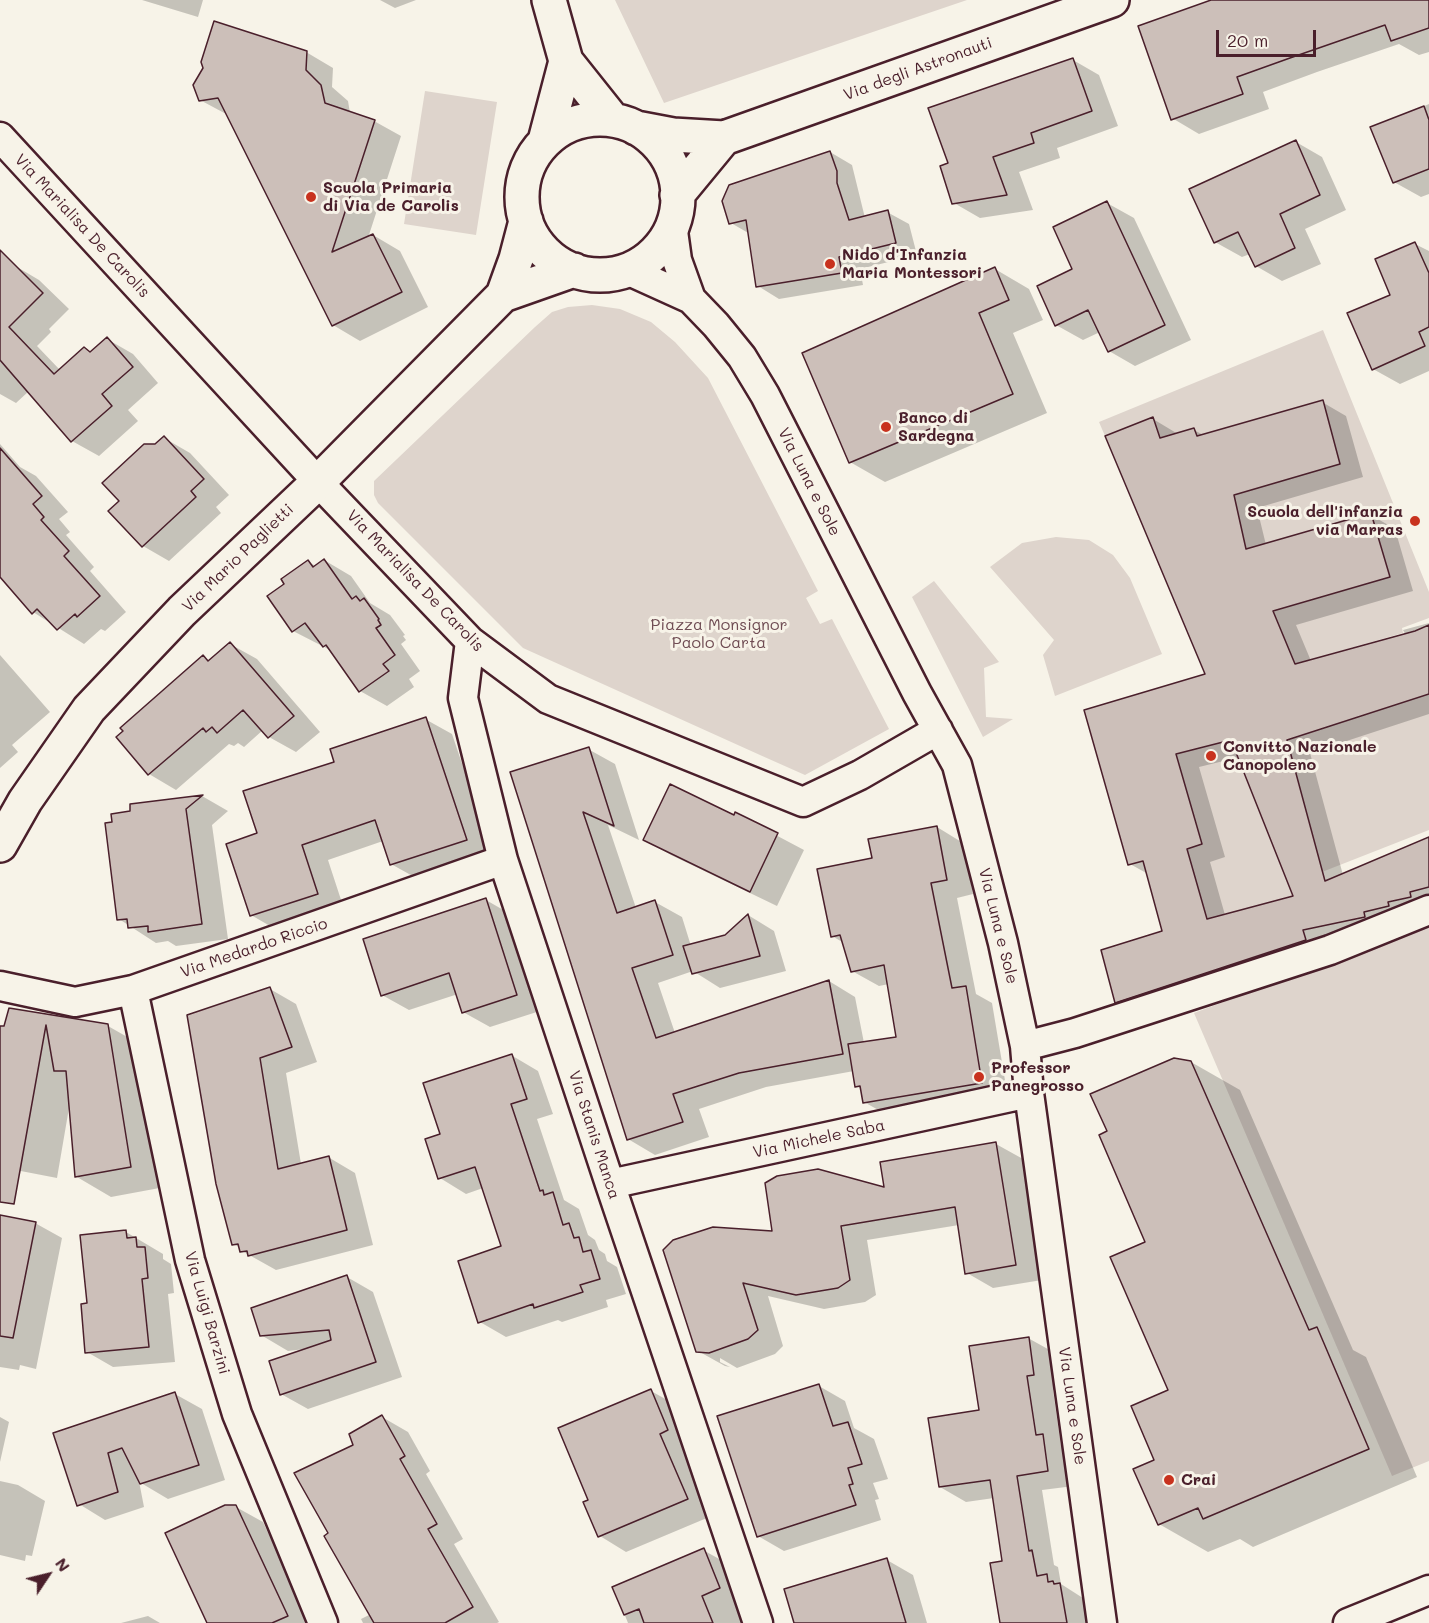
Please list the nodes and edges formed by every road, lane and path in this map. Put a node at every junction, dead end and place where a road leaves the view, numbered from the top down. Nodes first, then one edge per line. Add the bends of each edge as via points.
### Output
1 (549, 0) edge
2 (1112, 0) edge
3 (566, 61) junction
4 (624, 124) junction
5 (0, 137) edge
6 (724, 138) junction
7 (545, 141) junction
8 (674, 210) junction
9 (526, 221) junction
10 (574, 270) junction
11 (627, 270) junction
12 (503, 295) junction
13 (691, 299) junction
14 (318, 482) junction
15 (470, 641) junction
16 (938, 730) junction
17 (0, 845) edge
18 (503, 860) junction
19 (1429, 910) edge
20 (0, 986) edge
21 (133, 990) junction
22 (1025, 1046) junction
23 (1029, 1093) junction
24 (610, 1184) junction
25 (1429, 1590) edge
26 (323, 1623) edge
27 (758, 1623) edge
28 (1102, 1623) edge
29 (1348, 1623) edge

1 - 3 main road
2 - 6 main road, Via degli Astronauti
3 - 4 main road
3 - 7 main road
4 - 6 main road, Via degli Astronauti via 673,135
4 - 7 main road via 589,119 565,126
4 - 8 main road via 655,142 669,162 677,186
5 - 14 street, Via Marialisa De Carolis
6 - 8 main road
7 - 9 main road via 530,160 523,184 522,209
8 - 11 main road via 668,235 652,255
8 - 13 street, Via Luna e Sole via 677,260
9 - 10 main road via 544,252
9 - 12 main road
10 - 11 main road via 610,275
10 - 12 main road
11 - 13 street, Via Luna e Sole
12 - 14 main road, Via Mario Paglietti
13 - 16 street, Via Luna e Sole via 742,357 765,395
14 - 15 street, Via Marialisa De Carolis
14 - 17 main road, Via Mario Paglietti via 182,611 89,710 25,801
15 - 16 street, Via Marialisa De Carolis via 548,699 804,802
15 - 18 street, Via Stanis Manca via 463,698
16 - 22 street, Via Luna e Sole via 957,765
18 - 21 street, Via Medardo Riccio
18 - 24 street, Via Stanis Manca
19 - 22 street via 1330,950
20 - 21 street, Via Medardo Riccio via 75,1002
21 - 26 street, Via Luigi Barzini via 190,1260 237,1414
22 - 23 street, Via Luna e Sole
23 - 24 street, Via Michele Saba
23 - 28 street, Via Luna e Sole
24 - 27 street, Via Stanis Manca
25 - 29 street

